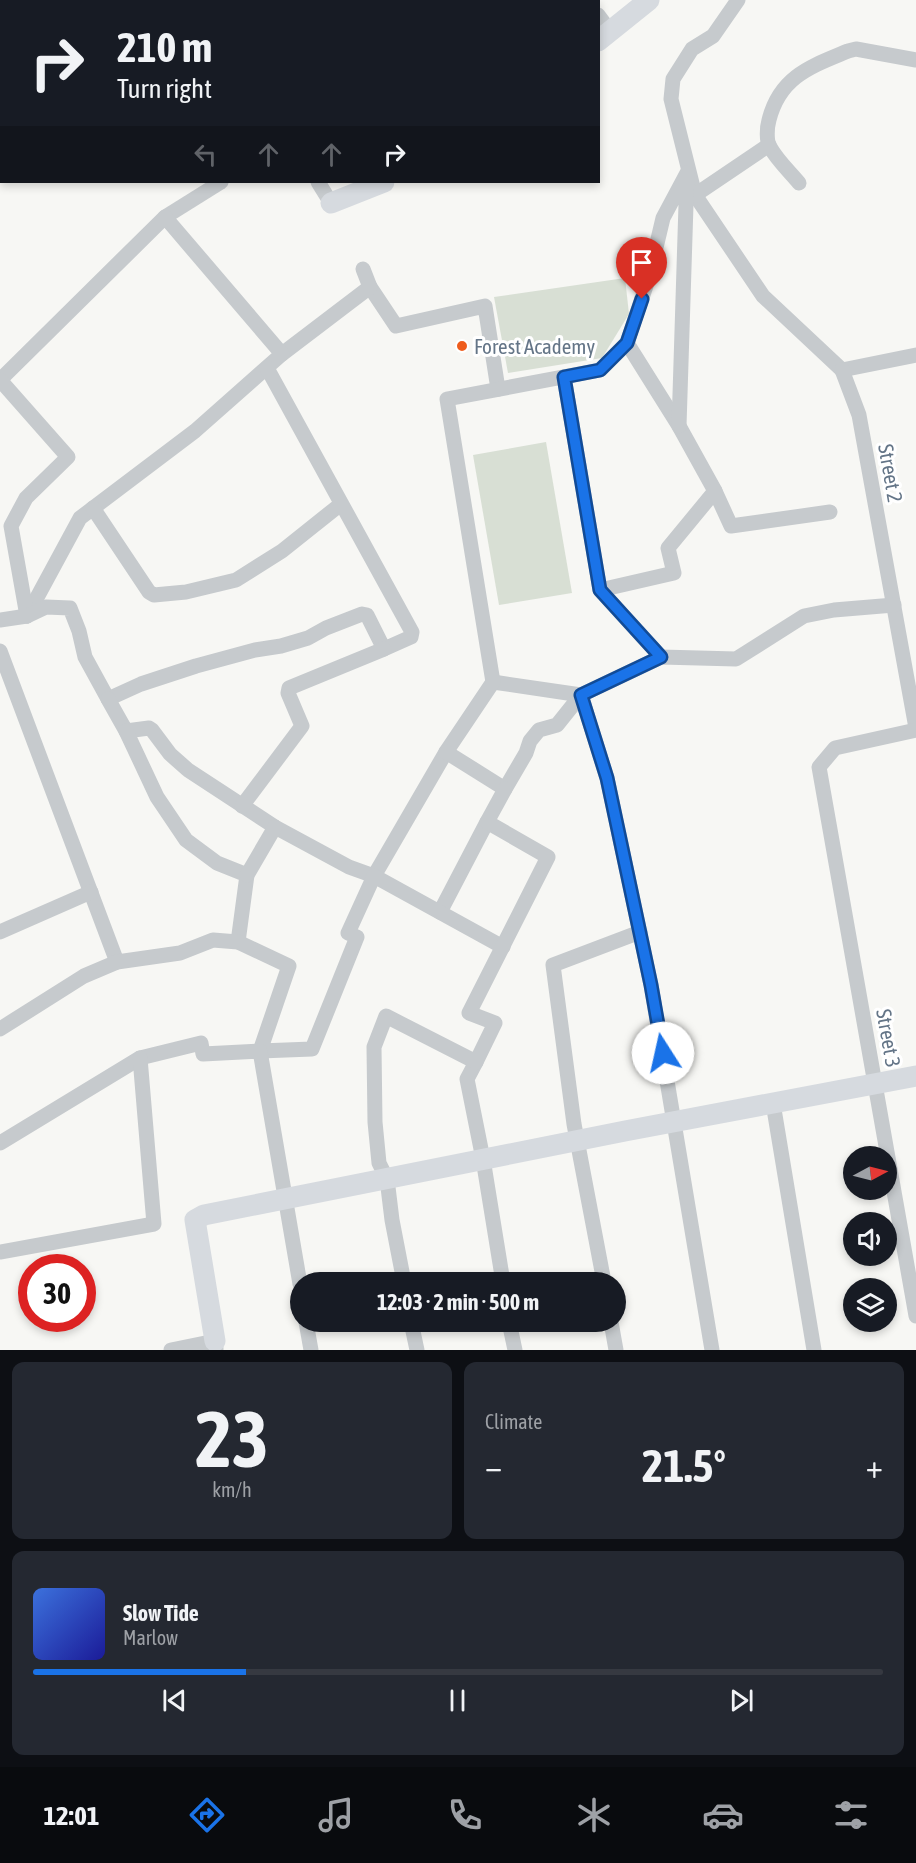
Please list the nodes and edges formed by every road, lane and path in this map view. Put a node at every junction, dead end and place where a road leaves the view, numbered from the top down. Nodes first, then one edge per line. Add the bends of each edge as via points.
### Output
1 (738, 0) edge
2 (639, 3) edge
3 (602, 29) edge
4 (916, 60) edge
5 (769, 145) junction
6 (219, 183) edge
7 (319, 183) edge
8 (381, 183) edge
9 (799, 183) dead end
10 (695, 195) junction
11 (331, 203) joint
12 (165, 217) junction
13 (363, 269) dead end
14 (370, 287) junction
15 (627, 343) junction
16 (282, 354) junction
17 (916, 355) edge
18 (267, 368) junction
19 (842, 370) junction
20 (564, 377) junction
21 (0, 380) edge
22 (498, 389) junction
23 (679, 426) junction
24 (715, 491) junction
25 (341, 504) junction
26 (93, 508) junction
27 (830, 512) dead end
28 (600, 590) junction
29 (894, 605) junction
30 (27, 616) junction
31 (0, 620) edge
32 (384, 650) junction
33 (0, 651) edge
34 (661, 657) junction
35 (493, 682) junction
36 (581, 695) junction
37 (108, 699) junction
38 (916, 729) edge
39 (126, 731) junction
40 (446, 752) junction
41 (504, 789) junction
42 (242, 806) junction
43 (487, 822) junction
44 (275, 827) junction
45 (247, 875) junction
46 (374, 876) junction
47 (91, 892) junction
48 (440, 912) junction
49 (0, 932) edge
50 (640, 932) junction
51 (238, 942) junction
52 (503, 947) junction
53 (117, 962) junction
54 (0, 1029) edge
55 (260, 1051) junction
56 (140, 1058) junction
57 (476, 1062) junction
58 (916, 1076) edge
59 (875, 1083) junction
60 (773, 1103) junction
61 (674, 1122) junction
62 (577, 1140) junction
63 (0, 1143) edge
64 (483, 1159) junction
65 (387, 1179) junction
66 (286, 1200) junction
67 (0, 1252) edge
68 (298, 1272) edge
69 (402, 1272) edge
70 (500, 1272) edge
71 (602, 1272) edge
72 (916, 1316) edge
73 (308, 1332) edge
74 (413, 1332) edge
75 (511, 1332) edge
76 (613, 1332) edge
77 (216, 1345) edge
78 (171, 1350) edge
79 (311, 1350) edge
80 (417, 1350) edge
81 (515, 1350) edge
82 (616, 1350) edge
83 (712, 1350) edge
84 (813, 1350) edge

1 - 10 street via 713,36 692,49 673,79 671,99
2 - 3 street
4 - 5 street via 856,49 804,70 790,81 772,108
5 - 9 street
5 - 10 street
6 - 12 street
7 - 11 street
8 - 11 street
10 - 19 street via 763,296
12 - 16 street
12 - 21 street
13 - 14 street
14 - 16 street
14 - 22 street via 396,326 485,306
15 - 20 street via 600,370
15 - 23 street
15 - 23 street via 663,218 687,173
16 - 18 street
17 - 19 street
18 - 25 street
18 - 26 street via 195,431
19 - 29 street, Street 2 via 859,415
20 - 22 street
20 - 28 street
21 - 30 street via 68,457 26,498 11,526
22 - 35 street via 447,399
23 - 24 street
24 - 27 street via 731,526
24 - 28 street via 668,548 674,573
25 - 26 street via 282,551 236,580 160,595 150,592
25 - 32 street via 412,632 411,638
26 - 30 street via 80,518
28 - 34 street
29 - 34 street via 804,616 736,659
29 - 38 street, Street 2
30 - 31 street
30 - 37 street via 46,607 70,608 85,657
32 - 37 street via 367,615 362,614 308,638 196,666
32 - 42 street via 289,688 303,726
33 - 47 street
34 - 36 street
35 - 36 street
35 - 40 street
36 - 41 street via 557,725 539,730
36 - 50 street via 607,778
37 - 39 street
38 - 59 street, Street 3 via 835,748 819,767
39 - 42 street via 153,730 170,754 188,770
39 - 45 street via 157,797 186,840 217,863
40 - 41 street
40 - 46 street
41 - 43 street
42 - 44 street
43 - 48 street
43 - 52 street via 548,857
44 - 45 street
44 - 46 street
45 - 51 street
46 - 48 street
46 - 55 street via 348,933 357,937 312,1049
47 - 49 street
47 - 53 street
48 - 52 street
50 - 61 street
50 - 62 street via 553,965
51 - 53 street via 213,940 180,953
51 - 55 street via 289,966
52 - 57 street via 469,1013 495,1023
53 - 54 street via 84,976
55 - 56 street via 203,1054 201,1043
55 - 66 street
56 - 63 street
56 - 67 street via 154,1224
57 - 64 street via 467,1079
57 - 65 street via 386,1016 374,1047 379,1163
58 - 59 street
59 - 60 street
59 - 72 street, Street 3
60 - 61 street
60 - 84 street
61 - 62 street
61 - 83 street
62 - 64 street
62 - 71 street
64 - 65 street
64 - 70 street
65 - 66 street
65 - 69 street
66 - 68 street
66 - 77 street via 195,1220
73 - 79 street
74 - 80 street
75 - 81 street
76 - 82 street
77 - 78 street

